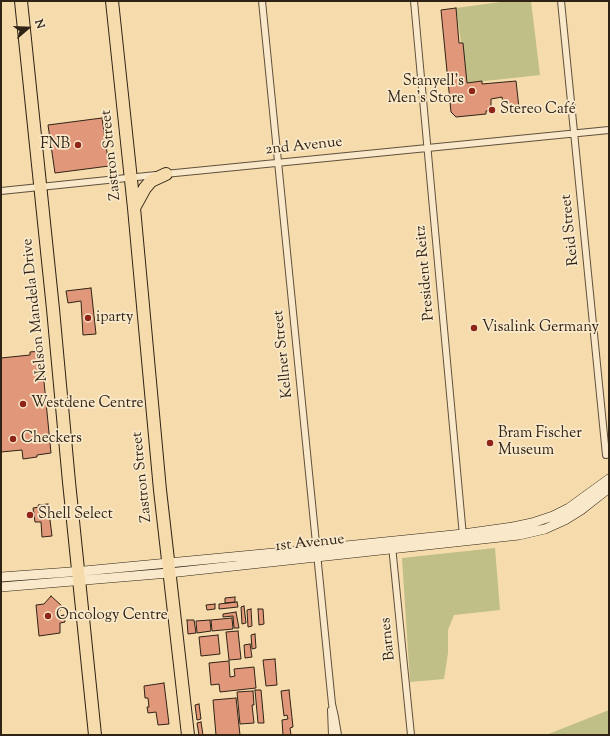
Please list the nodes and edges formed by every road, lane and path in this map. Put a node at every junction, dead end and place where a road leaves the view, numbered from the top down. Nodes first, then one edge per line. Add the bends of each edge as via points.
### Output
1 (21, 1) edge
2 (112, 1) edge
3 (262, 1) edge
4 (414, 1) edge
5 (561, 1) edge
6 (609, 130) edge
7 (574, 134) junction
8 (428, 148) junction
9 (278, 163) junction
10 (166, 174) junction
11 (130, 178) junction
12 (40, 187) junction
13 (1, 191) edge
14 (134, 208) junction
15 (607, 453) edge
16 (609, 479) edge
17 (609, 488) edge
18 (543, 524) junction
19 (464, 538) junction
20 (392, 545) junction
21 (317, 553) junction
22 (169, 568) junction
23 (78, 576) junction
24 (1, 577) edge
25 (1, 587) edge
26 (332, 704) junction
27 (95, 735) edge
28 (188, 735) edge
29 (332, 735) edge
30 (338, 735) edge
31 (411, 735) edge

1 - 12 highway, Nelson Mandela Drive
2 - 11 highway, Zastron Street
3 - 9 street, Kellner Street
4 - 8 street, President Reitz
5 - 7 street, Reid Street
6 - 7 street, 2nd Avenue
7 - 8 street, 2nd Avenue
7 - 15 street, Reid Street
8 - 9 street, 2nd Avenue
8 - 19 street, President Reitz
9 - 10 street, 2nd Avenue
9 - 21 street, Kellner Street
10 - 11 street, 2nd Avenue
10 - 14 highway via 145,188
11 - 12 street, 2nd Avenue
11 - 14 highway, Zastron Street
12 - 13 street, 2nd Avenue
12 - 23 highway, Nelson Mandela Drive
14 - 22 highway, Zastron Street
16 - 18 street, 1st Avenue via 585,498
17 - 18 street, 1st Avenue via 564,520
18 - 19 street, 1st Avenue via 532,523
19 - 20 street, 1st Avenue
20 - 21 street, 1st Avenue
20 - 31 street, Barnes
21 - 22 street, 1st Avenue
21 - 26 street, Kellner Street
22 - 23 street, 1st Avenue
22 - 28 highway, Zastron Street
23 - 24 street, 1st Avenue
23 - 25 street, 1st Avenue
23 - 27 highway, Nelson Mandela Drive
26 - 29 street, Kellner Street
26 - 30 street, Kellner Street

